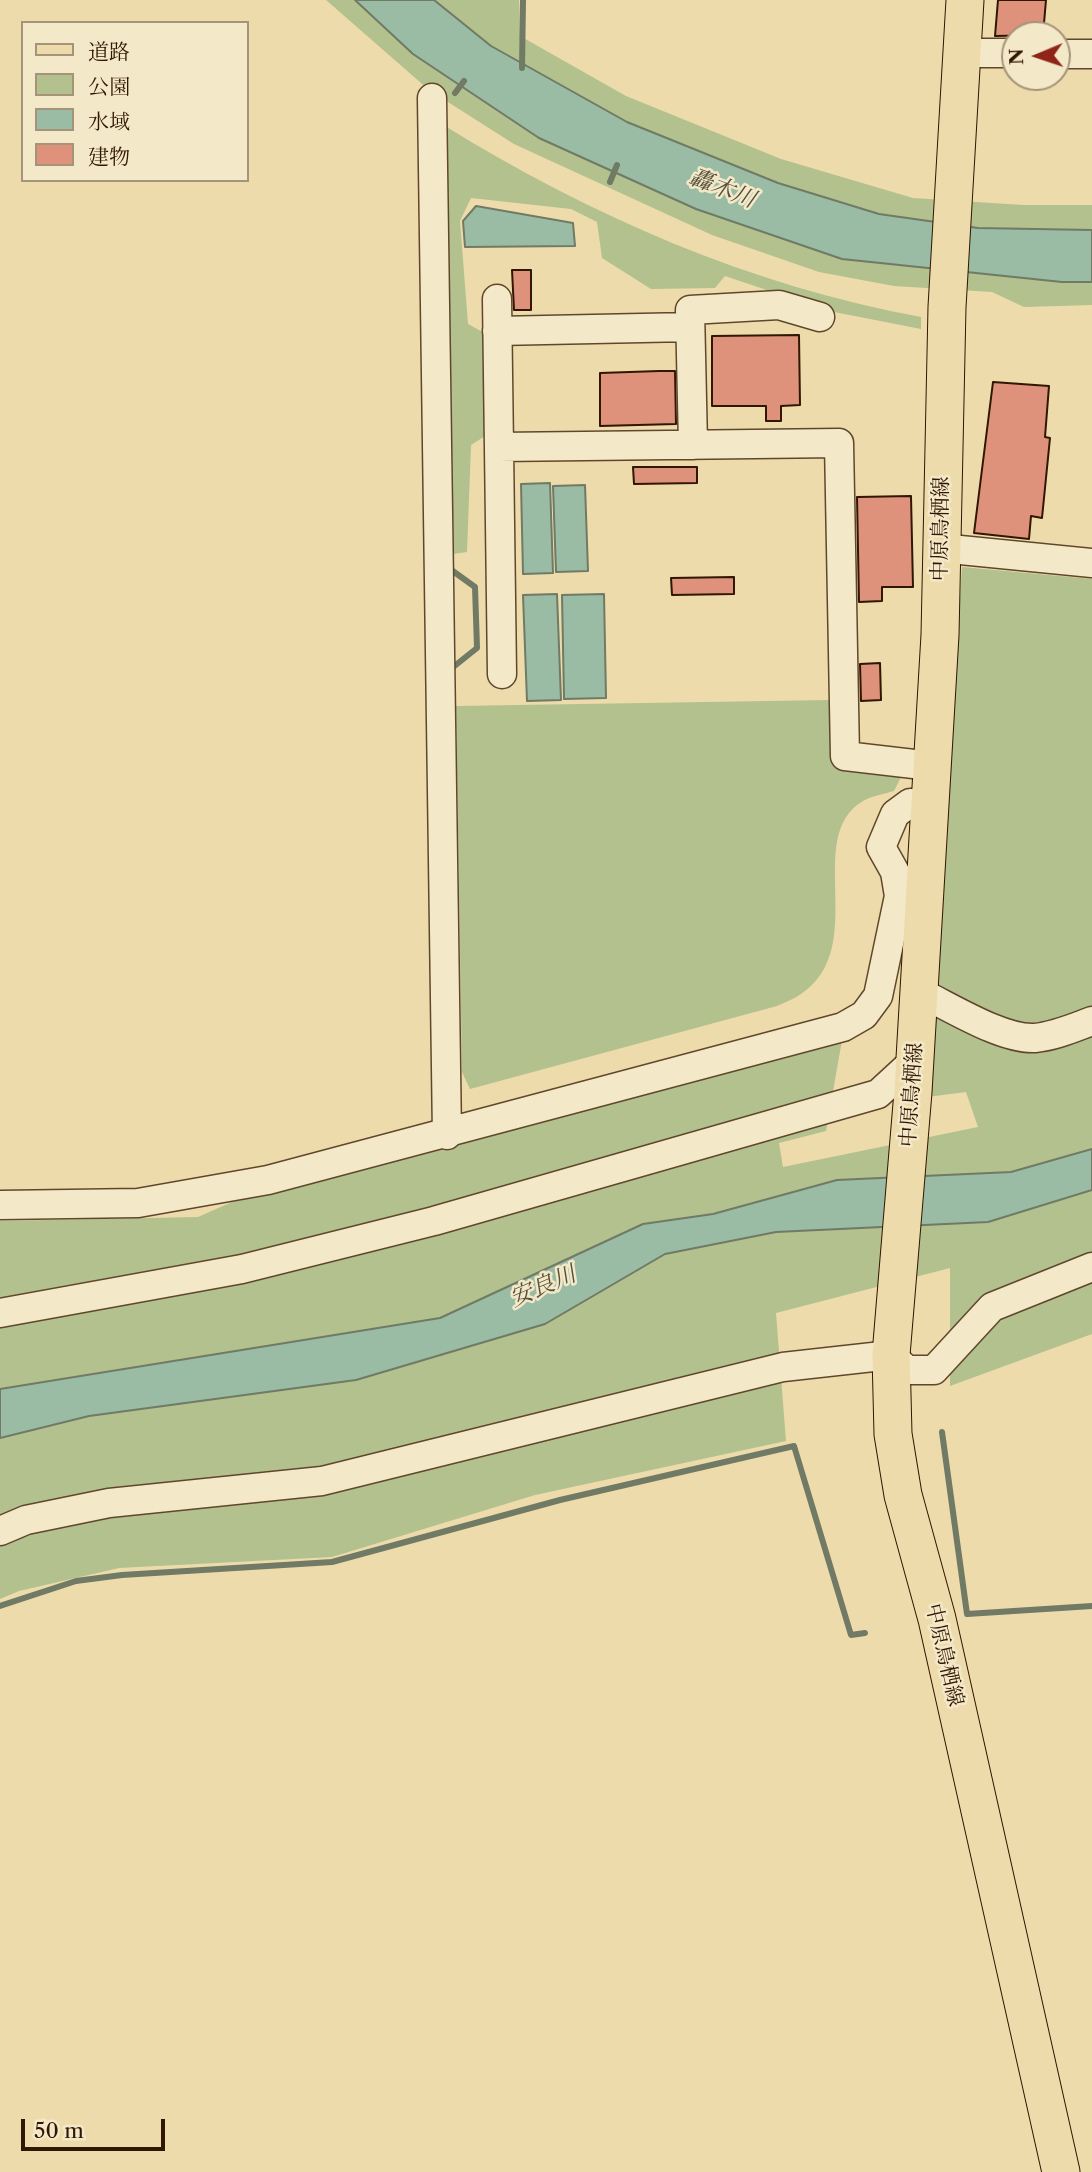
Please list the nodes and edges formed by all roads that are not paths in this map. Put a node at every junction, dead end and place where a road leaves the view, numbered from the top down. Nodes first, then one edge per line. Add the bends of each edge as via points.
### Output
1 (965, 0) edge
2 (961, 52) junction
3 (1001, 53) edge
4 (1071, 54) edge
5 (1092, 54) edge
6 (432, 98) dead end
7 (497, 299) dead end
8 (820, 317) dead end
9 (690, 327) junction
10 (497, 331) junction
11 (693, 444) junction
12 (499, 447) junction
13 (940, 548) junction
14 (1092, 563) edge
15 (502, 674) dead end
16 (931, 766) junction
17 (929, 805) junction
18 (919, 992) junction
19 (1092, 1021) edge
20 (914, 1076) junction
21 (447, 1135) junction
22 (0, 1205) edge
23 (1092, 1267) edge
24 (0, 1313) edge
25 (892, 1344) junction
26 (0, 1531) edge
27 (1061, 2172) edge

1 - 2 main road, 中原鳥栖線
2 - 3 street
2 - 13 main road, 中原鳥栖線 via 947,296
4 - 5 street
6 - 21 street
7 - 10 street
8 - 9 street via 779,305 690,310
9 - 10 street
9 - 11 street
10 - 12 street
11 - 12 street
11 - 16 street via 839,443 845,756
12 - 15 street
13 - 14 street
13 - 16 main road, 中原鳥栖線 via 940,635
16 - 17 main road, 中原鳥栖線
17 - 18 main road, 中原鳥栖線
17 - 21 street via 910,803 895,814 881,847 895,872 899,896 878,996 864,1015 843,1027
18 - 19 street via 1002,1031 1032,1038
18 - 20 main road, 中原鳥栖線
20 - 24 street via 878,1094 434,1221 242,1269
20 - 25 main road, 中原鳥栖線
21 - 22 street via 268,1180 138,1203
23 - 25 street via 992,1307 934,1370 907,1370
25 - 26 street via 322,1481 109,1503 26,1520
25 - 27 main road, 中原鳥栖線 via 893,1434 903,1494 937,1619

